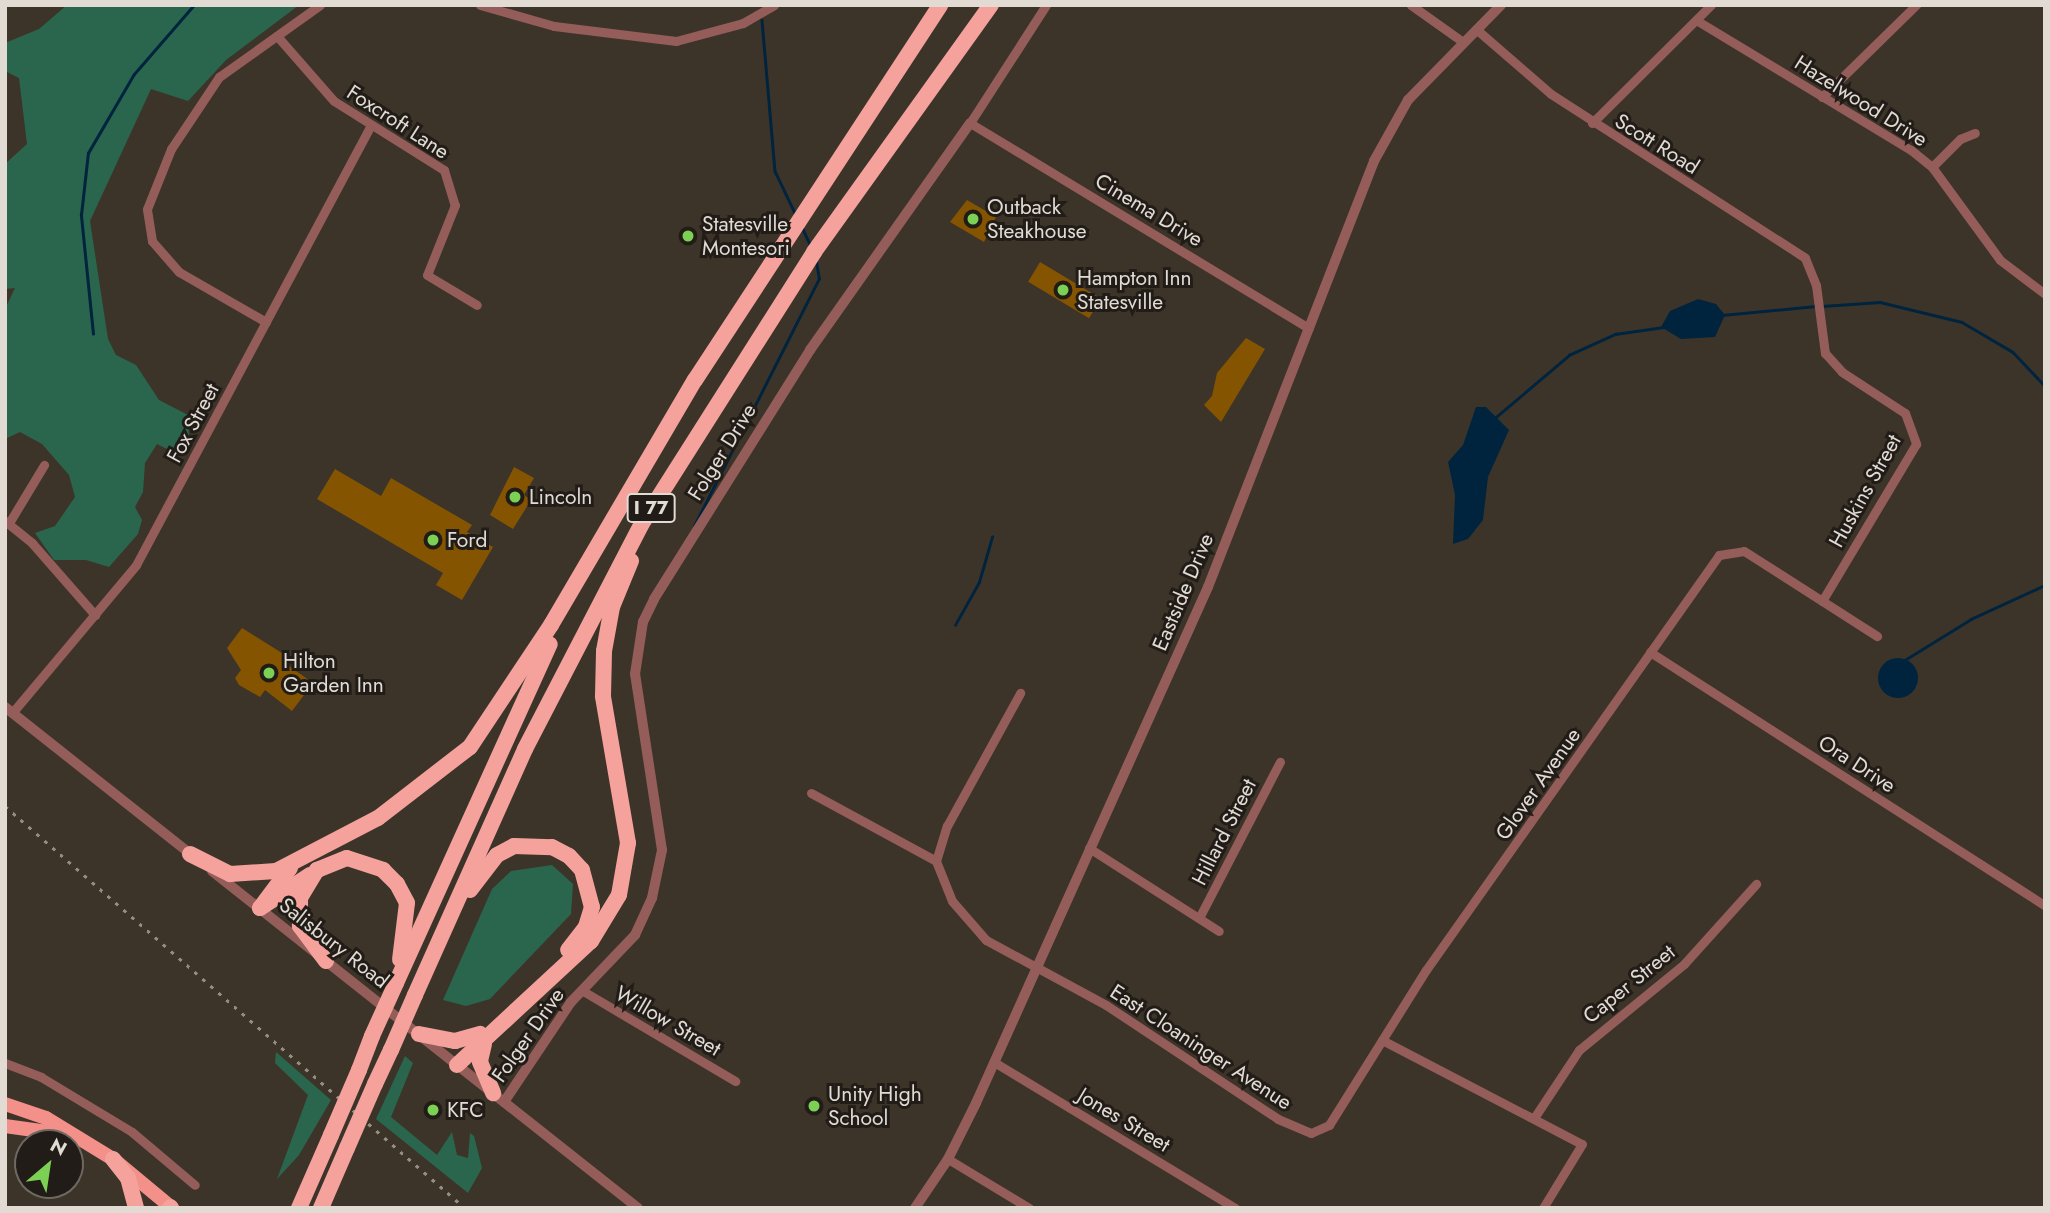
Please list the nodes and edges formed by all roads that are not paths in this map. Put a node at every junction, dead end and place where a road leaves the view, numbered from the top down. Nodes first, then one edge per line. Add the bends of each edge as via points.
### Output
1 (320, 5) edge
2 (480, 5) edge
3 (774, 5) edge
4 (940, 5) edge
5 (991, 5) edge
6 (1046, 5) edge
7 (1411, 5) edge
8 (1501, 5) edge
9 (1711, 5) edge
10 (1916, 5) edge
11 (1696, 20) junction
12 (1476, 29) junction
13 (277, 36) junction
14 (1463, 42) junction
15 (1822, 97) junction
16 (970, 123) junction
17 (1591, 123) junction
18 (370, 126) junction
19 (1975, 133) dead end
20 (1932, 167) junction
21 (1816, 285) joint
22 (2045, 294) edge
23 (477, 305) dead end
24 (266, 321) junction
25 (1309, 328) junction
26 (746, 359) junction
27 (44, 464) dead end
28 (7, 522) edge
29 (590, 559) junction
30 (1822, 601) junction
31 (95, 615) junction
32 (1877, 636) dead end
33 (1650, 652) junction
34 (1020, 693) dead end
35 (7, 714) edge
36 (1280, 762) dead end
37 (811, 793) dead end
38 (1089, 849) junction
39 (190, 854) junction
40 (936, 861) junction
41 (298, 862) junction
42 (317, 870) junction
43 (1756, 884) dead end
44 (2045, 906) edge
45 (260, 908) junction
46 (1199, 918) junction
47 (1219, 930) dead end
48 (326, 961) junction
49 (426, 967) junction
50 (1038, 967) junction
51 (396, 983) junction
52 (583, 991) junction
53 (419, 1034) junction
54 (482, 1039) junction
55 (1382, 1040) junction
56 (994, 1062) junction
57 (5, 1063) edge
58 (457, 1065) junction
59 (735, 1081) dead end
60 (498, 1097) junction
61 (5, 1104) edge
62 (1534, 1118) junction
63 (5, 1126) edge
64 (26, 1129) edge
65 (61, 1129) edge
66 (84, 1143) edge
67 (113, 1159) junction
68 (948, 1159) junction
69 (195, 1185) dead end
70 (171, 1207) edge
71 (135, 1208) edge
72 (299, 1208) edge
73 (321, 1208) edge
74 (638, 1208) edge
75 (915, 1208) edge
76 (1029, 1208) edge
77 (1235, 1208) edge
78 (1542, 1208) edge

1 - 13 street
2 - 3 street via 554,26 676,41 743,23
4 - 29 highway, I 77 via 695,380
5 - 26 highway, I 77 via 814,252
6 - 16 street, Folger Drive
7 - 14 street
8 - 12 street, Eastside Drive
9 - 11 street
10 - 15 street
11 - 15 street, Hazelwood Drive
11 - 17 street
12 - 14 street, Eastside Drive
12 - 17 street, Scott Road
13 - 18 street, Foxcroft Lane via 326,94
13 - 24 street via 236,62 206,92 171,149 148,209 152,242 178,272
14 - 25 street, Eastside Drive via 1420,86 1390,130
15 - 20 street, Hazelwood Drive
16 - 25 street, Cinema Drive
16 - 52 street, Folger Drive via 810,350 643,622 635,674 659,829 659,869 635,935
17 - 21 street, Scott Road via 1794,249 1808,264
18 - 23 street, Foxcroft Lane via 444,170 456,205 428,275
18 - 24 street, Fox Street
19 - 20 street via 1960,139
20 - 22 street, Hazelwood Drive via 2000,260
21 - 30 street, Huskins Street via 1825,353 1842,372 1905,413 1916,444
24 - 31 street, Fox Street via 147,547
25 - 38 street, Eastside Drive via 1208,587
26 - 49 highway, I 77 via 641,525 582,634
26 - 54 highway via 636,552 612,607 603,696 628,843 619,895 591,941
27 - 28 street
28 - 31 street
29 - 41 highway via 512,688 470,747 378,818
29 - 51 highway, I 77
30 - 32 street
30 - 33 street, Glover Avenue via 1744,551 1727,551 1708,566
31 - 35 street, Fox Street
33 - 44 street, Ora Drive
33 - 55 street, Glover Avenue
34 - 40 street via 947,826
35 - 39 street, Salisbury Road
36 - 46 street, Hillard Street
37 - 40 street
38 - 46 street
38 - 50 street, Eastside Drive
39 - 41 highway via 242,875 276,872
39 - 45 street, Salisbury Road
40 - 50 street, East Cloaninger Avenue via 942,882 968,924
41 - 45 highway
42 - 45 highway
42 - 48 highway via 298,912 311,945
42 - 51 highway via 331,862 356,860 383,870 397,884 407,903 407,924
43 - 62 street, Caper Street via 1684,964 1579,1050
45 - 48 street, Salisbury Road
46 - 47 street
48 - 53 street, Salisbury Road
49 - 54 highway via 465,897 497,855 523,845 552,847 582,870 592,907 581,936
49 - 73 highway, I 77, bridge
50 - 55 street, East Cloaninger Avenue via 1172,1046 1278,1119 1311,1133 1329,1125
50 - 56 street, Eastside Drive
51 - 72 highway, I 77, bridge
52 - 59 street, Willow Street
52 - 60 street, Folger Drive
53 - 54 highway via 455,1041
53 - 58 street, Salisbury Road
54 - 58 highway
54 - 60 highway via 480,1062
55 - 62 street
56 - 68 street, Eastside Drive
56 - 77 street, Jones Street
57 - 69 street via 41,1077 132,1132
58 - 60 street, Salisbury Road
60 - 74 street, Salisbury Road
61 - 65 highway via 46,1118
62 - 78 street via 1582,1144
63 - 64 highway
66 - 67 highway
67 - 70 highway
67 - 71 highway via 128,1178
68 - 75 street, Eastside Drive
68 - 76 street

